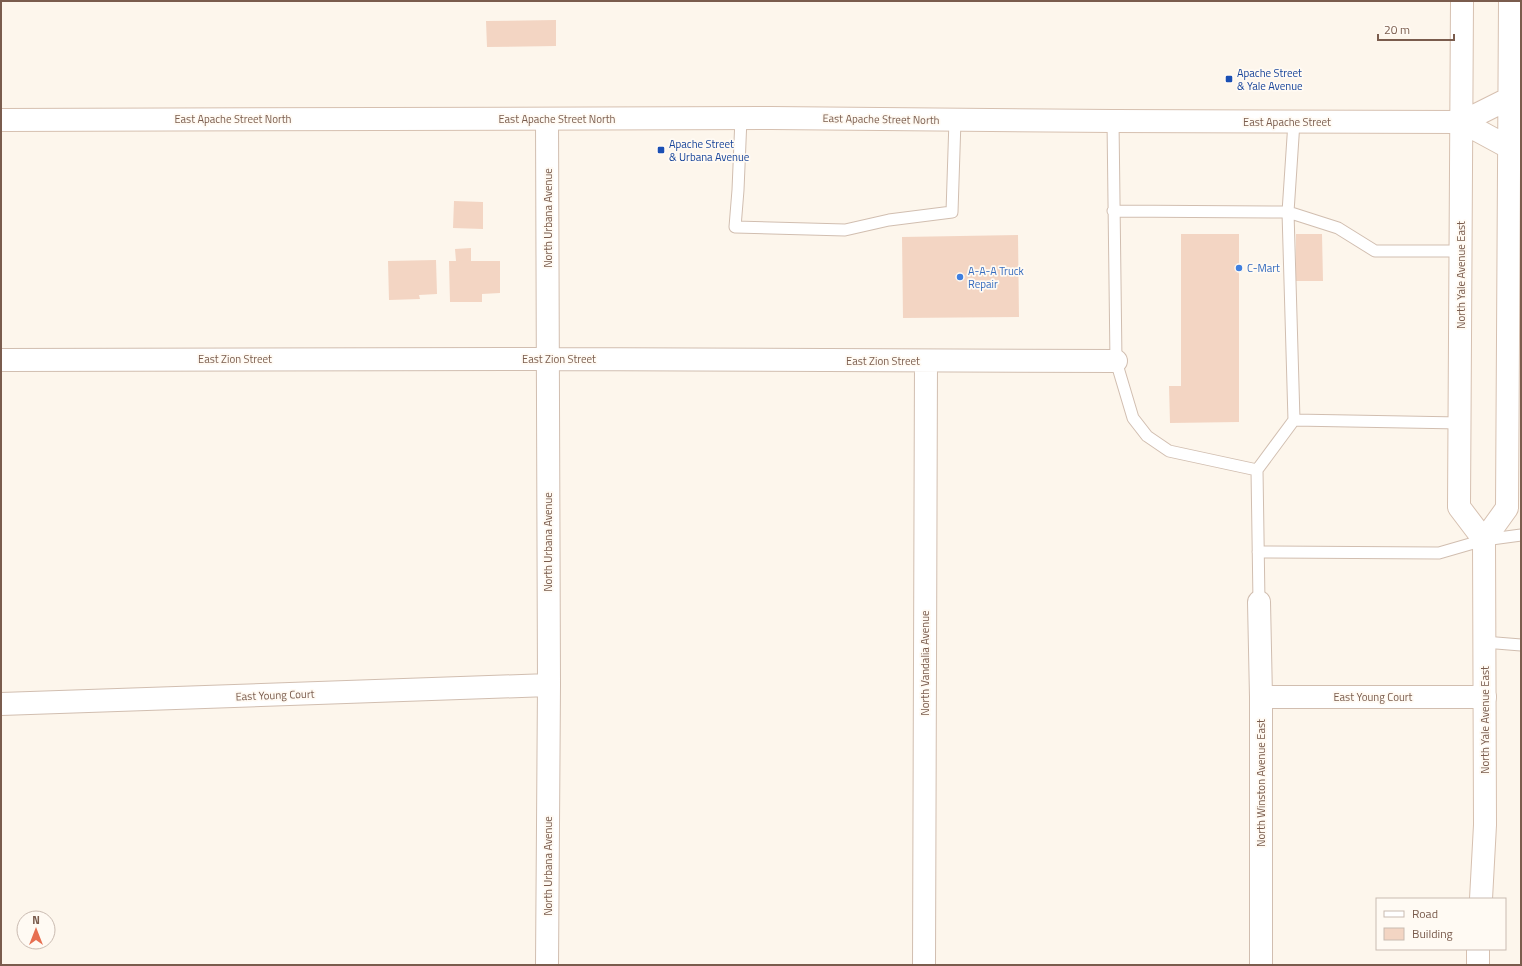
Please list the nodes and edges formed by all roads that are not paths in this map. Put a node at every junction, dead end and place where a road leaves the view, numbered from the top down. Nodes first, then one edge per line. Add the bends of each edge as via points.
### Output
1 (1462, 1) edge
2 (1510, 1) edge
3 (1516, 98) edge
4 (742, 118) junction
5 (548, 119) junction
6 (1, 120) edge
7 (955, 120) junction
8 (1113, 121) junction
9 (1294, 122) junction
10 (1462, 122) junction
11 (1515, 148) edge
12 (1114, 211) junction
13 (1288, 212) junction
14 (1461, 251) junction
15 (548, 359) junction
16 (1, 360) edge
17 (926, 361) junction
18 (1116, 361) junction
19 (1294, 420) junction
20 (1460, 423) junction
21 (1257, 470) junction
22 (1521, 535) edge
23 (1484, 540) junction
24 (1258, 552) junction
25 (1259, 602) joint
26 (1484, 642) junction
27 (1521, 645) edge
28 (549, 686) junction
29 (1261, 697) junction
30 (1485, 697) junction
31 (1, 704) edge
32 (1481, 898) edge
33 (1478, 950) edge
34 (547, 965) edge
35 (924, 965) edge
36 (1261, 965) edge
37 (1478, 965) edge

1 - 10 street, North Yale Avenue East
2 - 3 street
3 - 10 street, East Apache Street
3 - 11 street
4 - 5 street, East Apache Street North
4 - 7 street, East Apache Street North
4 - 7 lane via 735,227 845,230 889,220 952,212
5 - 6 street, East Apache Street North
5 - 15 street, North Urbana Avenue
7 - 8 street, East Apache Street North
8 - 9 street, East Apache Street
8 - 12 lane
9 - 10 street, East Apache Street
9 - 13 lane
10 - 11 street, East Apache Street
10 - 14 street, North Yale Avenue East
11 - 23 street via 1507,508
12 - 13 lane
12 - 18 lane
13 - 14 lane via 1338,228 1375,251
13 - 19 lane
14 - 20 street, North Yale Avenue East
15 - 16 street, East Zion Street
15 - 17 street, East Zion Street
15 - 28 street, North Urbana Avenue
17 - 18 street, East Zion Street
17 - 35 street, North Vandalia Avenue
18 - 21 lane via 1133,418 1146,436 1169,451
19 - 20 lane
19 - 21 lane
20 - 23 street, North Yale Avenue East via 1459,507
21 - 24 lane
22 - 23 lane
23 - 24 lane via 1439,553
23 - 26 street, North Yale Avenue East
24 - 25 lane
25 - 29 street, North Winston Avenue East
26 - 27 lane
26 - 30 street, North Yale Avenue East
28 - 31 street, East Young Court
28 - 34 street, North Urbana Avenue
29 - 30 street, East Young Court
29 - 36 street, North Winston Avenue East
30 - 32 street, North Yale Avenue East via 1486,825
33 - 37 street

